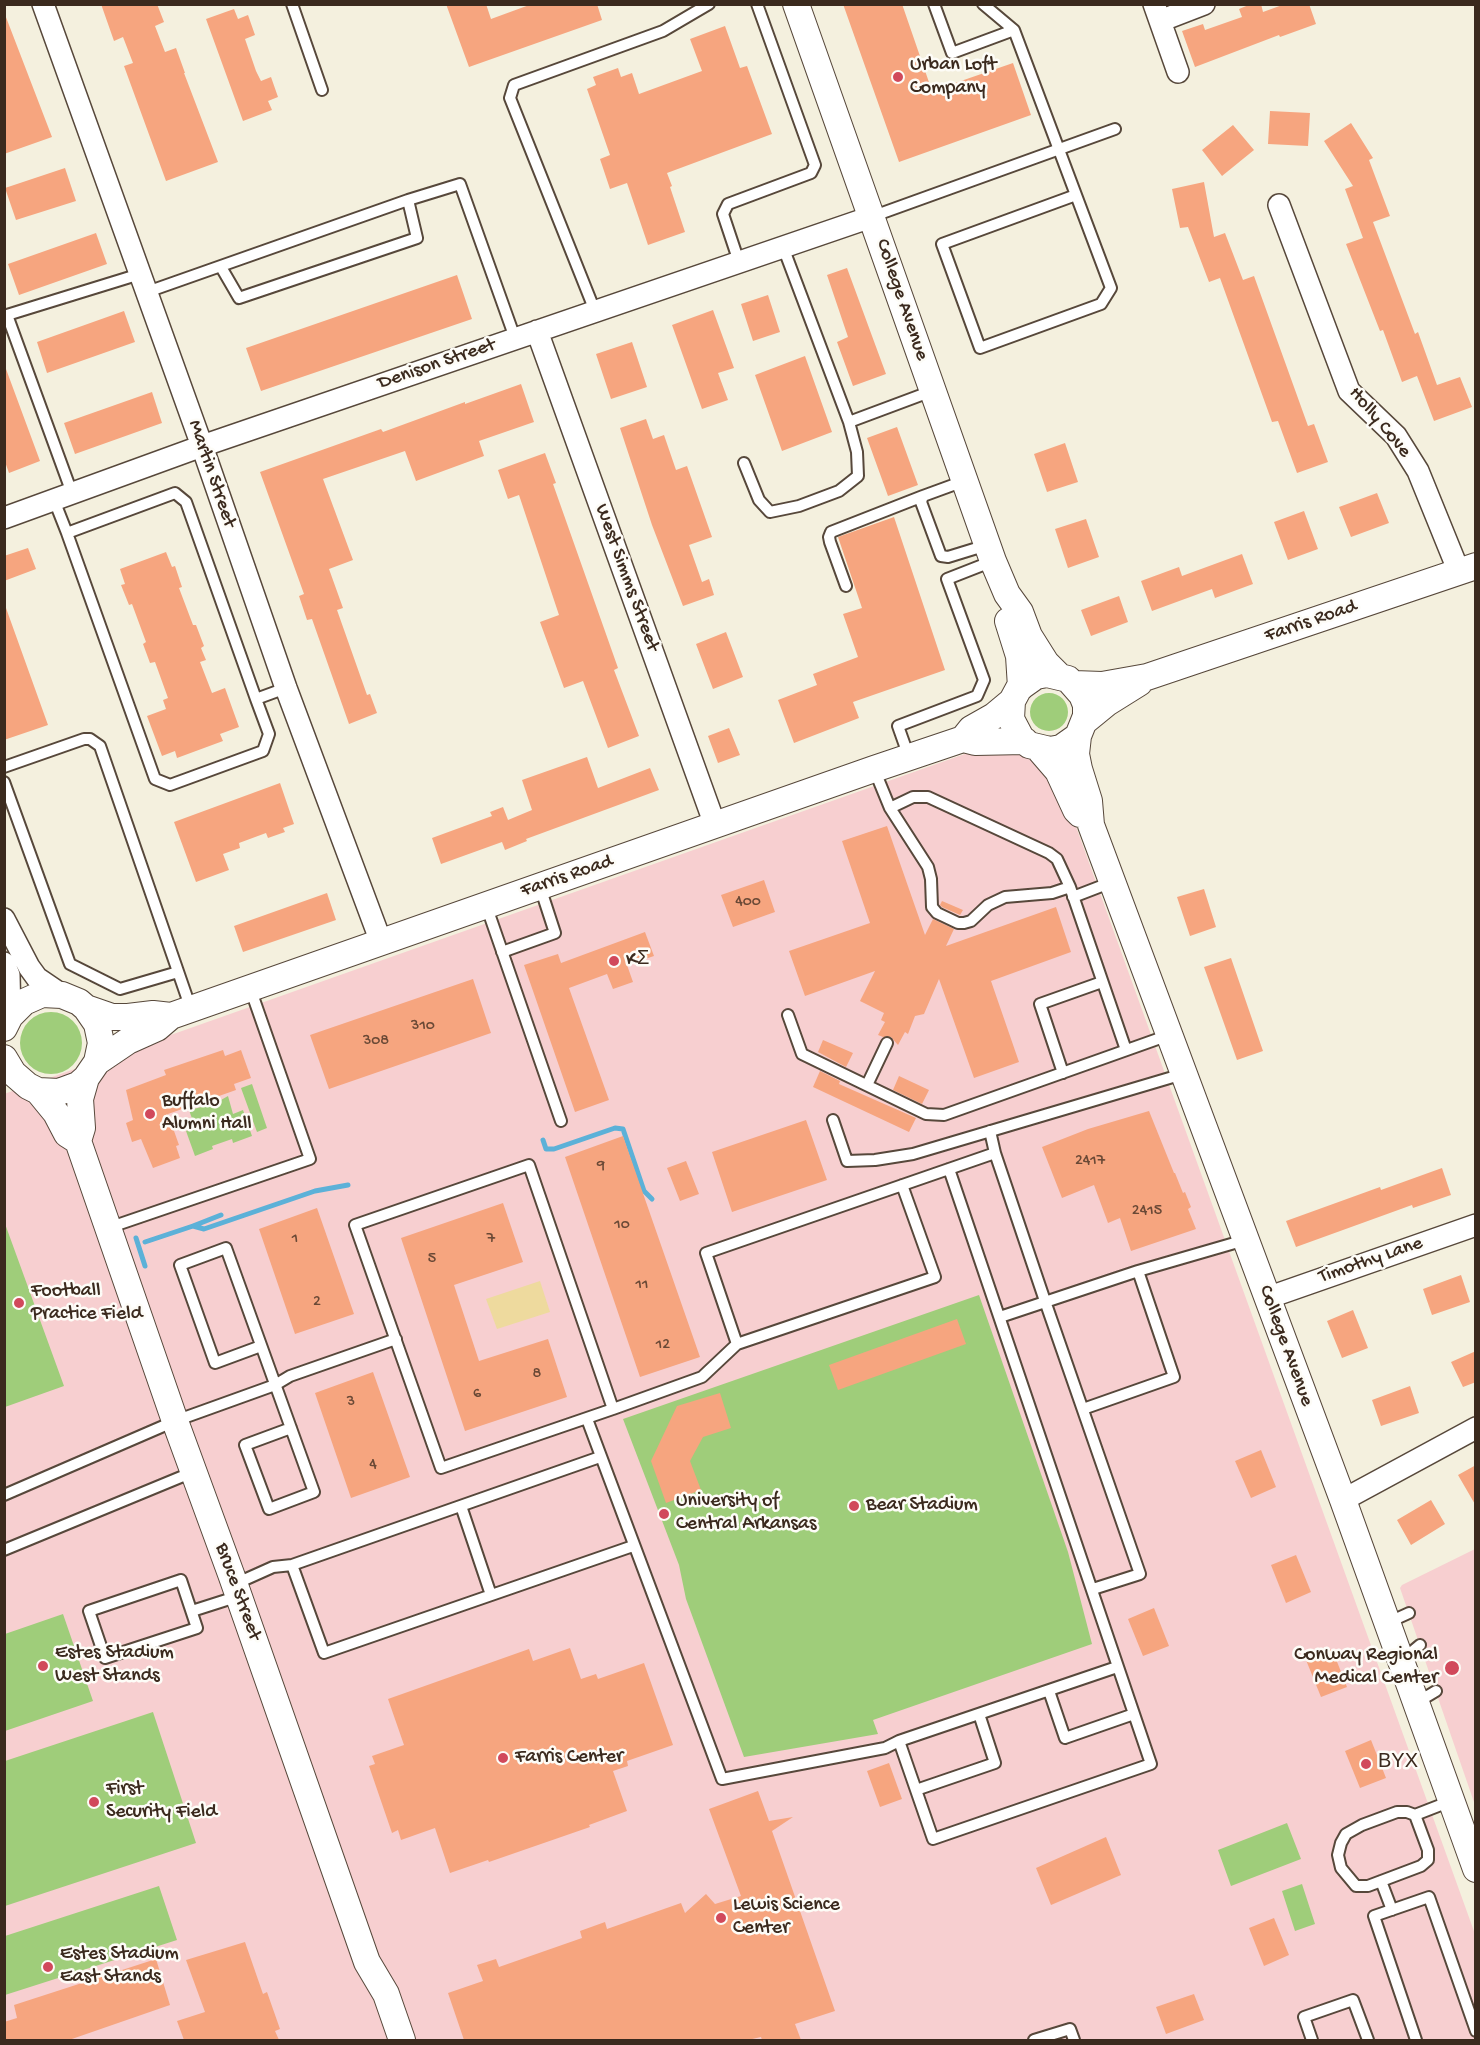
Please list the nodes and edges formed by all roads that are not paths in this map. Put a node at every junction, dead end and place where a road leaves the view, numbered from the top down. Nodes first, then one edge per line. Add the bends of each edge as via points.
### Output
1 (43, 4) edge
2 (292, 4) edge
3 (709, 4) edge
4 (758, 4) edge
5 (796, 4) edge
6 (934, 4) edge
7 (983, 4) edge
8 (1204, 4) edge
9 (1157, 13) edge
10 (1014, 30) junction
11 (1178, 72) dead end
12 (322, 90) dead end
13 (1115, 129) dead end
14 (1059, 150) junction
15 (1076, 195) junction
16 (408, 200) junction
17 (1279, 205) dead end
18 (871, 217) junction
19 (783, 247) junction
20 (739, 262) junction
21 (220, 267) junction
22 (143, 283) junction
23 (595, 311) junction
24 (537, 331) junction
25 (515, 338) junction
26 (933, 391) junction
27 (849, 422) junction
28 (202, 446) junction
29 (744, 463) dead end
30 (965, 481) junction
31 (63, 496) junction
32 (923, 496) junction
33 (4, 518) edge
34 (67, 533) junction
35 (990, 553) junction
36 (1467, 569) edge
37 (846, 586) dead end
38 (1006, 594) junction
39 (1147, 677) junction
40 (1066, 680) junction
41 (286, 688) junction
42 (1016, 694) junction
43 (256, 699) junction
44 (1082, 729) junction
45 (963, 739) junction
46 (1032, 745) junction
47 (909, 757) junction
48 (4, 767) edge
49 (874, 769) junction
50 (4, 782) edge
51 (890, 808) junction
52 (715, 825) junction
53 (1091, 825) junction
54 (1112, 882) junction
55 (540, 886) junction
56 (1071, 892) junction
57 (486, 905) junction
58 (4, 919) edge
59 (381, 942) junction
60 (502, 952) junction
61 (4, 963) edge
62 (178, 972) junction
63 (1102, 982) junction
64 (250, 988) junction
65 (62, 994) junction
66 (86, 1008) junction
67 (181, 1012) junction
68 (788, 1015) dead end
69 (7, 1022) edge
70 (1169, 1035) junction
71 (887, 1042) dead end
72 (1126, 1050) junction
73 (4, 1058) edge
74 (92, 1070) junction
75 (1063, 1073) junction
76 (1184, 1074) junction
77 (867, 1085) junction
78 (23, 1088) edge
79 (833, 1120) dead end
80 (561, 1121) dead end
81 (990, 1131) junction
82 (78, 1141) junction
83 (995, 1154) junction
84 (949, 1169) junction
85 (902, 1185) junction
86 (1476, 1225) edge
87 (108, 1228) junction
88 (1245, 1240) junction
89 (1138, 1271) junction
90 (1267, 1298) junction
91 (1045, 1301) junction
92 (1000, 1317) junction
93 (396, 1339) junction
94 (737, 1344) junction
95 (261, 1346) junction
96 (275, 1385) junction
97 (613, 1409) junction
98 (1083, 1409) junction
99 (586, 1419) junction
100 (175, 1421) junction
101 (291, 1428) junction
102 (1476, 1428) edge
103 (600, 1457) junction
104 (193, 1472) junction
105 (4, 1495) edge
106 (1343, 1500) junction
107 (461, 1506) junction
108 (633, 1546) junction
109 (4, 1550) edge
110 (292, 1565) junction
111 (1093, 1589) junction
112 (237, 1590) junction
113 (492, 1595) junction
114 (192, 1611) junction
115 (1117, 1667) junction
116 (1048, 1690) junction
117 (979, 1714) junction
118 (1134, 1714) junction
119 (899, 1741) junction
120 (916, 1790) junction
121 (1452, 1801) junction
122 (1415, 1815) junction
123 (1476, 1869) edge
124 (1381, 1881) junction
125 (1392, 1910) junction
126 (1476, 2031) edge
127 (402, 2040) edge
128 (1034, 2040) edge
129 (1074, 2040) edge
130 (1312, 2040) edge
131 (1368, 2040) edge
132 (1416, 2040) edge

1 - 22 street, Martin Street
2 - 12 lane
3 - 23 lane via 663,31 514,85 510,98
4 - 20 lane via 815,165 810,173 728,204 723,214
5 - 18 street, College Avenue
6 - 10 lane via 952,53
7 - 10 lane
8 - 9 street
9 - 11 street
10 - 14 lane
13 - 14 lane
14 - 15 lane
14 - 18 lane
15 - 15 lane via 1111,288 1101,304 980,348 942,244
16 - 21 lane
16 - 21 lane via 417,238 239,298
16 - 25 lane via 460,184
17 - 36 street, Holly Cove via 1349,392 1396,436
18 - 19 street, Denison Street
18 - 26 street, College Avenue
19 - 20 street, Denison Street
19 - 27 lane
20 - 23 street, Denison Street
21 - 22 lane
22 - 28 street, Martin Street
22 - 31 lane via 7,315
23 - 24 street, Denison Street
24 - 25 street, Denison Street
24 - 52 street, West Simms Street
25 - 28 street, Denison Street
26 - 27 lane
26 - 30 street, College Avenue
27 - 29 lane via 858,476 839,491 770,512 759,500
28 - 31 street, Denison Street
28 - 41 street, Martin Street
30 - 32 lane
30 - 35 street, College Avenue
31 - 33 street, Denison Street
31 - 34 lane
32 - 35 lane via 921,501 941,556
32 - 37 lane via 831,532 830,542
34 - 43 lane via 175,493 186,502
34 - 43 lane via 155,779 170,785 263,751 269,734
35 - 38 street, College Avenue
35 - 47 lane via 947,579 984,680 977,696 898,726
36 - 39 street, Farris Road
38 - 40 street, College Avenue via 1020,612 1037,650
38 - 42 street, College Avenue via 1006,616 1019,656
39 - 40 street, Farris Road via 1101,685
39 - 44 street, Farris Road via 1107,703
40 - 42 street via 1047,674 1036,676
40 - 44 street via 1082,695 1086,705
41 - 43 lane
41 - 59 street, Martin Street
42 - 45 street, Farris Road
42 - 46 street via 1011,719 1015,729
44 - 46 street via 1061,748 1050,750
44 - 53 street, College Avenue via 1077,754
45 - 46 street, Farris Road
45 - 47 street, Farris Road
46 - 53 street, College Avenue via 1058,771 1076,810
47 - 49 street, Farris Road
48 - 62 lane via 84,739 100,746
49 - 51 lane
49 - 52 street, Farris Road
50 - 62 lane via 70,964 120,989
51 - 56 lane via 914,797 928,797 1049,853 1058,859
51 - 56 lane via 928,867 932,907 958,923 971,921 988,905 1005,897
52 - 55 street, Farris Road
53 - 54 street, College Avenue
54 - 56 lane
54 - 70 street, College Avenue
55 - 57 street, Farris Road
55 - 60 lane via 555,933
56 - 63 lane
57 - 59 street, Farris Road
57 - 60 lane
58 - 65 street via 37,978
59 - 64 street, Farris Road
60 - 80 lane
61 - 69 street via 9,975
62 - 67 lane
63 - 72 lane
63 - 75 lane via 1040,1004
64 - 67 street, Farris Road
64 - 87 lane via 310,1159
65 - 66 street, Farris Road
65 - 69 street via 33,997 16,1008
66 - 67 street, Farris Road via 121,1017
66 - 74 street, Bruce Street via 93,1016 101,1043
67 - 74 street, Farris Road via 128,1041
68 - 77 lane via 802,1054
70 - 72 lane
70 - 76 street, College Avenue
71 - 77 lane
72 - 75 lane
73 - 78 street, Bruce Street
74 - 78 street, Farris Road via 78,1085 59,1092
74 - 82 street, Bruce Street via 80,1099 82,1128
75 - 77 lane via 944,1115 926,1114
76 - 81 lane
76 - 88 street, College Avenue
78 - 82 street, Bruce Street via 56,1113 67,1134
79 - 81 lane via 847,1161 913,1154
81 - 83 lane
82 - 87 street, Bruce Street
83 - 84 lane
83 - 91 lane
84 - 85 lane
84 - 92 lane
85 - 94 lane via 706,1253
85 - 94 lane via 935,1276
86 - 90 street, Timothy Lane
87 - 100 street, Bruce Street
88 - 89 lane
88 - 90 street, College Avenue
89 - 91 lane
89 - 98 lane via 1174,1377
90 - 106 street, College Avenue
91 - 92 lane
91 - 98 lane
92 - 111 lane
93 - 96 lane via 290,1376
93 - 97 lane via 355,1226 529,1165
93 - 99 lane via 441,1468
94 - 97 lane via 702,1377
95 - 95 lane via 215,1363 180,1265 226,1248
95 - 96 lane
96 - 100 lane
96 - 101 lane
97 - 99 lane
98 - 111 lane via 1140,1574
99 - 103 lane
100 - 104 street, Bruce Street
100 - 105 lane
101 - 101 lane via 315,1492 269,1509 245,1445
102 - 106 street
103 - 107 lane
103 - 108 lane
104 - 109 lane
104 - 112 street, Bruce Street
106 - 121 street, College Avenue via 1398,1618 1426,1697
107 - 110 lane
107 - 113 lane
108 - 113 lane
108 - 119 lane via 722,1779 885,1748
110 - 112 lane via 273,1567
110 - 113 lane via 324,1653
111 - 115 lane
112 - 114 lane
112 - 127 street, Bruce Street via 367,1962 386,1994
114 - 114 lane via 181,1580 89,1611 105,1658 197,1628
115 - 116 lane
115 - 118 lane
116 - 117 lane
116 - 118 lane via 1065,1738
117 - 119 lane
117 - 120 lane via 995,1763
118 - 120 lane via 1151,1764 933,1839
119 - 120 lane
121 - 122 lane
121 - 123 street, College Avenue
122 - 124 lane via 1428,1860
122 - 124 lane via 1397,1812 1346,1834 1338,1855 1341,1868 1356,1886
124 - 125 lane
125 - 126 lane via 1429,1897
125 - 132 lane via 1374,1916
128 - 129 lane via 1070,2029
130 - 131 lane via 1304,2018 1353,2000

